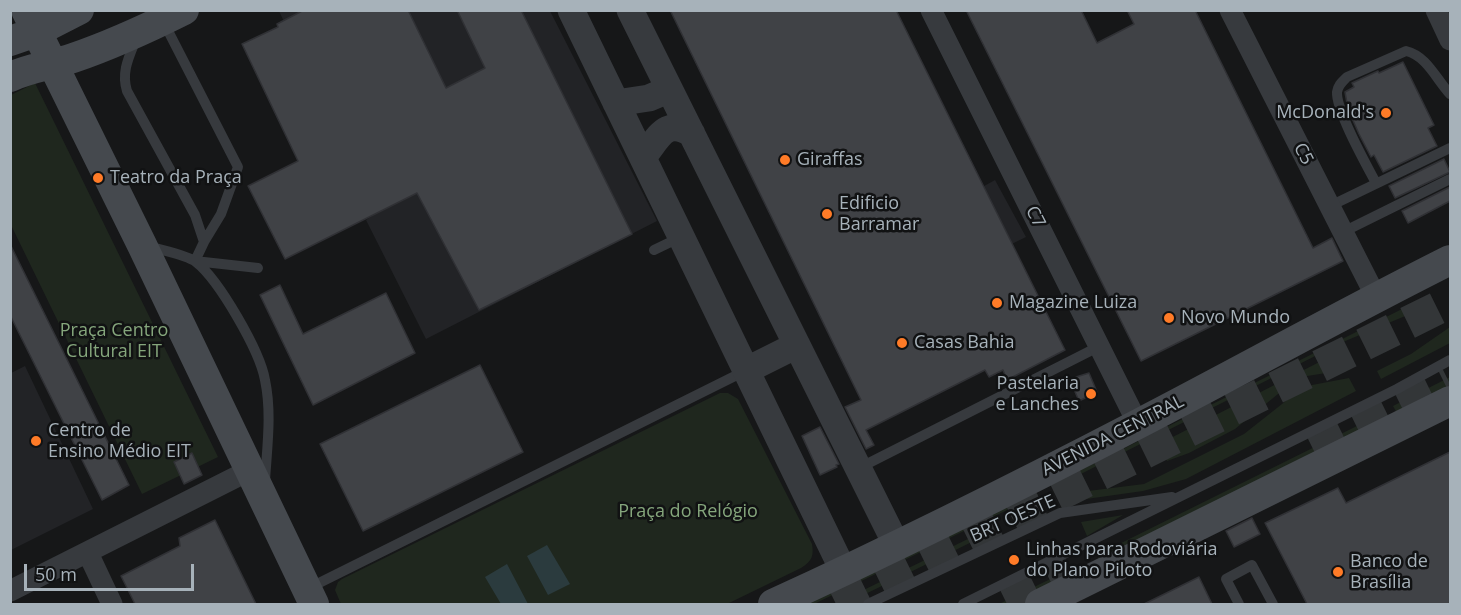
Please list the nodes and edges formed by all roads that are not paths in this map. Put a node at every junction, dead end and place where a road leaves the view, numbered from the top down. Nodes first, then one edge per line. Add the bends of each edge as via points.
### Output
1 (79, 10) edge
2 (571, 10) edge
3 (630, 10) edge
4 (931, 10) edge
5 (1230, 10) edge
6 (1436, 10) edge
7 (162, 21) edge
8 (24, 28) edge
9 (1450, 40) edge
10 (54, 65) junction
11 (10, 77) edge
12 (666, 83) junction
13 (1450, 94) edge
14 (616, 103) junction
15 (692, 134) junction
16 (1450, 148) edge
17 (643, 157) junction
18 (1450, 179) edge
19 (1376, 183) junction
20 (1330, 206) junction
21 (1343, 232) junction
22 (681, 237) junction
23 (204, 242) junction
24 (142, 245) junction
25 (654, 249) dead end
26 (195, 261) junction
27 (1450, 261) edge
28 (258, 268) dead end
29 (1376, 297) junction
30 (797, 345) junction
31 (1100, 346) junction
32 (1450, 360) edge
33 (747, 370) junction
34 (1450, 401) edge
35 (1138, 424) junction
36 (858, 468) junction
37 (250, 470) junction
38 (1181, 496) junction
39 (264, 499) junction
40 (897, 546) junction
41 (87, 553) junction
42 (844, 572) junction
43 (10, 591) edge
44 (310, 597) edge
45 (1055, 601) tunnel mouth
46 (112, 604) edge
47 (773, 604) edge
48 (868, 604) edge
49 (963, 604) edge
50 (1239, 604) edge
51 (1273, 604) edge

1 - 8 main road
2 - 14 street
3 - 12 street
4 - 31 street, C7
5 - 20 street, C5
6 - 9 street
7 - 10 main road
7 - 23 lane via 238,167 221,214
7 - 23 lane via 124,68 124,82 195,215
8 - 10 main road
10 - 11 main road
10 - 24 main road
12 - 14 street via 663,92 649,98
12 - 15 street
13 - 19 lane via 1423,60 1406,51 1340,83 1339,106
14 - 17 street
15 - 17 street via 680,127 670,128
15 - 30 street
16 - 19 lane
17 - 22 street
18 - 21 lane
19 - 20 lane
20 - 21 street, C5
21 - 29 street, C5
22 - 25 lane
22 - 33 street
23 - 26 lane
24 - 26 lane
24 - 37 main road
26 - 28 lane
26 - 39 lane via 224,294 265,377 269,405
27 - 29 main road, AVENIDA CENTRAL
29 - 35 main road, AVENIDA CENTRAL
30 - 33 street
30 - 36 street
31 - 35 street, C7
31 - 36 lane
32 - 38 lane, BRT OESTE
33 - 42 street
33 - 44 lane
34 - 45 main road
35 - 40 main road, AVENIDA CENTRAL
36 - 40 street
37 - 39 main road
37 - 41 street
38 - 48 lane, BRT OESTE via 1060,513
38 - 49 lane, BRT OESTE
39 - 44 main road
40 - 42 main road, AVENIDA CENTRAL
41 - 43 street
41 - 46 street
42 - 47 main road, AVENIDA CENTRAL
50 - 51 lane via 1226,579 1252,565

